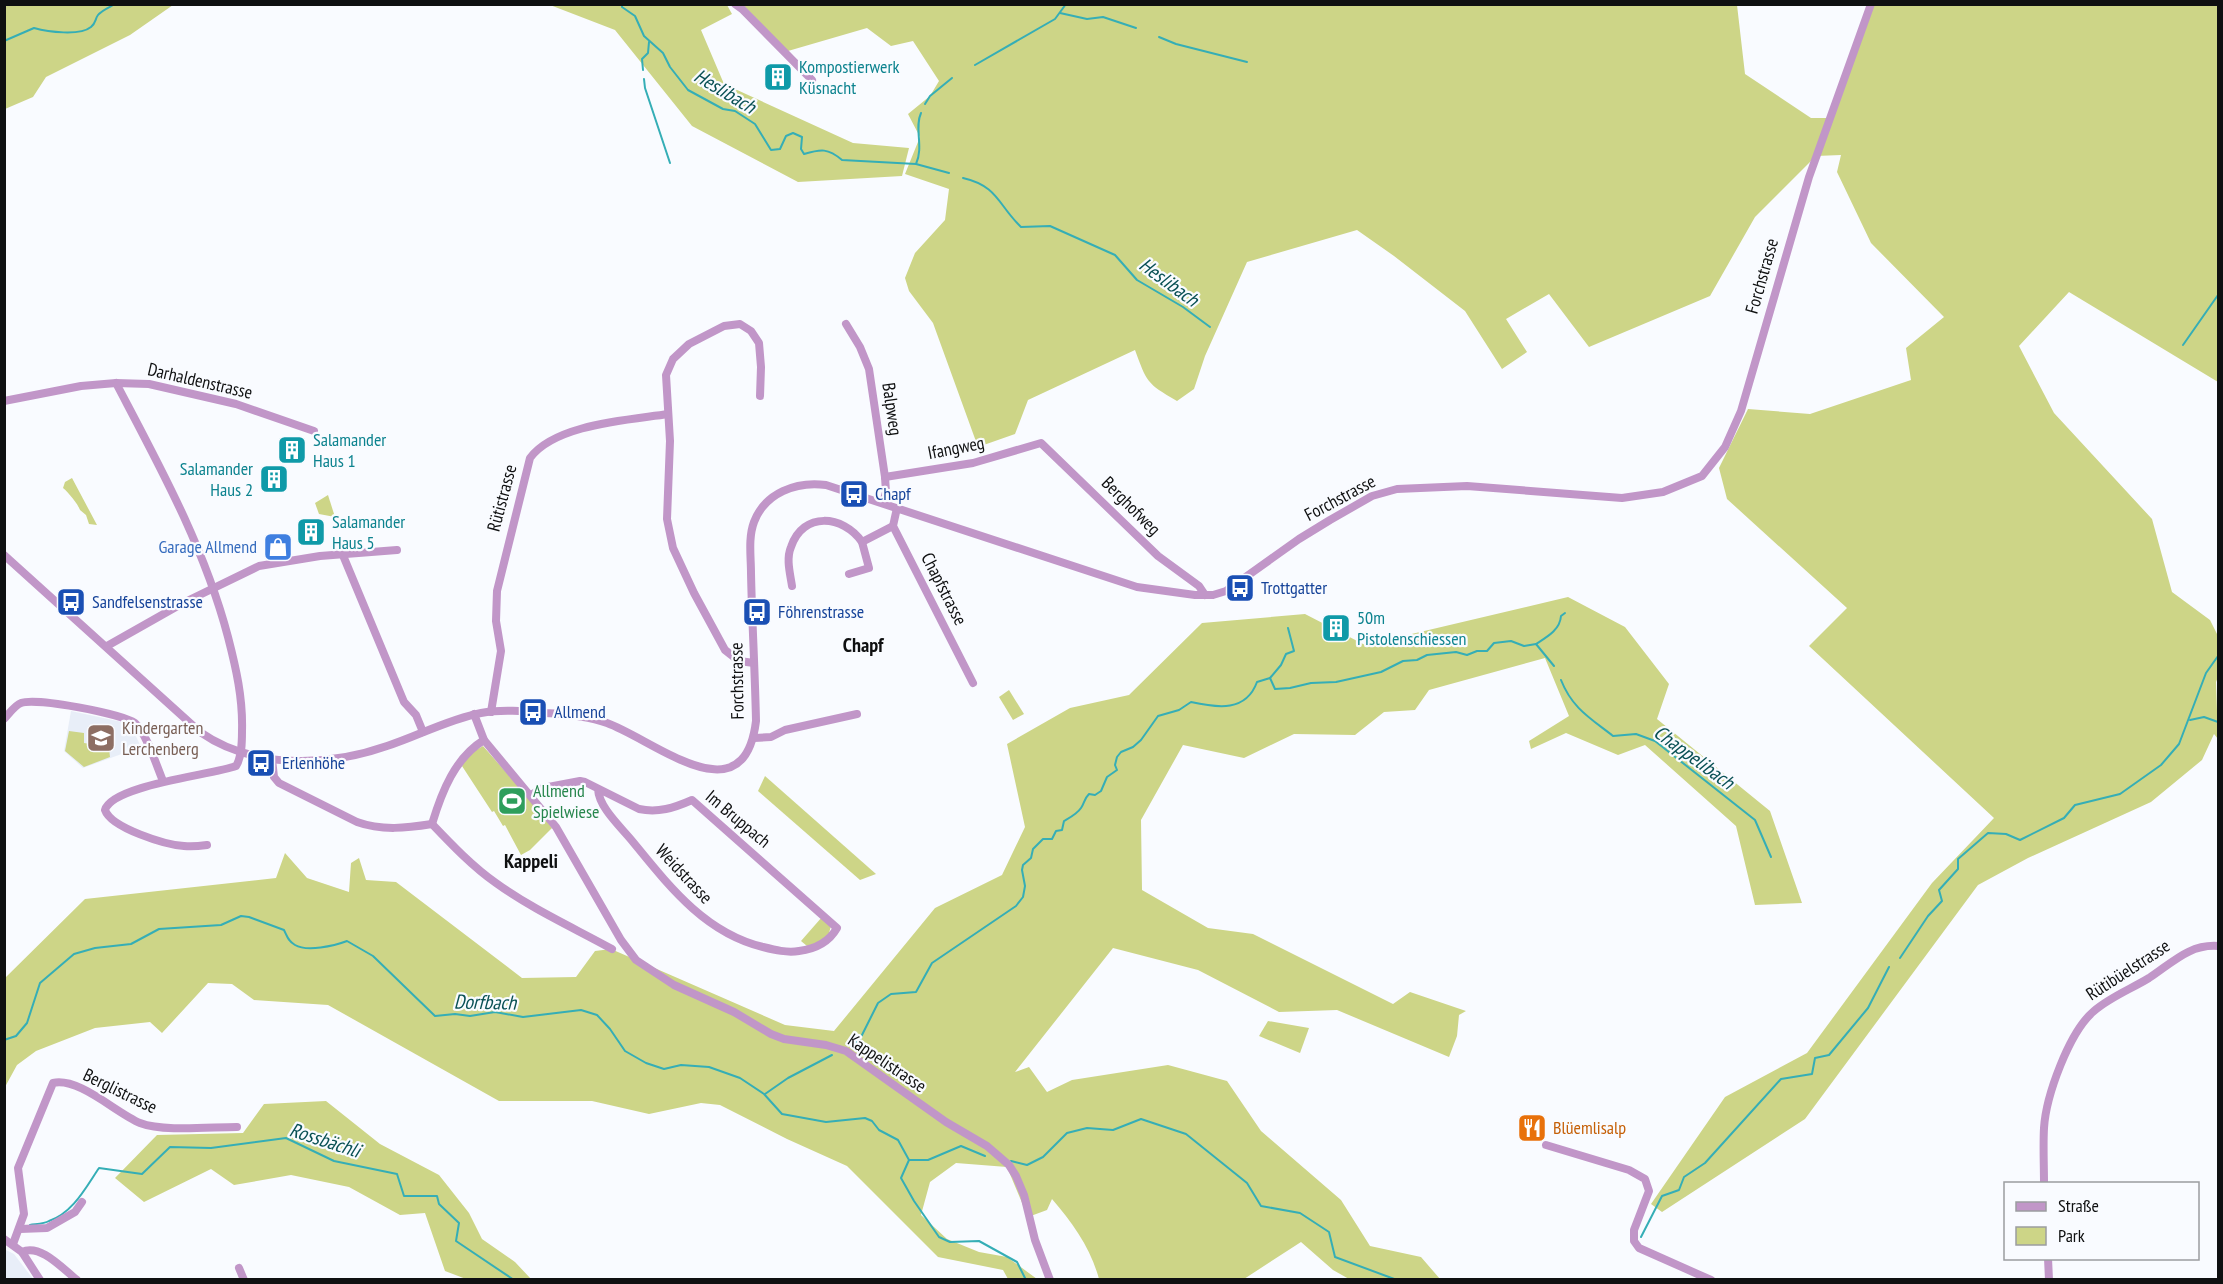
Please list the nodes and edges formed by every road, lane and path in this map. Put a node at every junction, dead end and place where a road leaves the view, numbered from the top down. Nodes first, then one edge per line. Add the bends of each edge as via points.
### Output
1 (735, 4) edge
2 (1871, 4) edge
3 (812, 80) dead end
4 (846, 324) dead end
5 (116, 383) junction
6 (760, 396) dead end
7 (4, 401) edge
8 (668, 414) junction
9 (314, 432) dead end
10 (1032, 444) joint
11 (885, 477) junction
12 (884, 504) junction
13 (897, 508) junction
14 (893, 526) junction
15 (862, 542) junction
16 (397, 550) dead end
17 (342, 553) junction
18 (4, 555) edge
19 (849, 574) dead end
20 (792, 586) dead end
21 (213, 589) junction
22 (1205, 595) junction
23 (106, 646) junction
24 (754, 663) junction
25 (973, 683) dead end
26 (491, 712) junction
27 (474, 714) junction
28 (857, 714) dead end
29 (4, 719) edge
30 (423, 732) junction
31 (754, 738) junction
32 (484, 740) junction
33 (240, 753) junction
34 (272, 759) junction
35 (164, 781) junction
36 (598, 789) junction
37 (531, 795) junction
38 (432, 824) junction
39 (207, 845) dead end
40 (837, 928) joint
41 (2218, 946) edge
42 (612, 949) dead end
43 (237, 1127) dead end
44 (1546, 1145) dead end
45 (2044, 1182) edge
46 (82, 1202) dead end
47 (20, 1229) junction
48 (4, 1239) edge
49 (14, 1244) junction
50 (21, 1252) junction
51 (2048, 1260) edge
52 (239, 1268) dead end
53 (40, 1280) edge
54 (77, 1280) edge
55 (244, 1280) edge
56 (1050, 1280) edge
57 (1711, 1280) edge
58 (2049, 1280) edge

1 - 3 street
2 - 22 street, Forchstrasse via 1809,177 1741,411 1725,447 1702,476 1663,492 1622,498 1467,486 1397,489 1372,496 1330,520 1226,591
4 - 11 street, Balpweg via 869,369
5 - 7 street, Darhaldenstrasse
5 - 9 street, Darhaldenstrasse via 149,384 225,401
5 - 21 street via 177,501
6 - 8 street via 757,339 743,326 729,324 689,344 673,359 666,375
8 - 24 street via 667,519 673,548 725,650 739,661
8 - 26 street, Rütistrasse via 579,429 556,438 530,458 498,581 496,621 501,651
10 - 11 street, Ifangweg via 973,463
10 - 22 street, Berghofweg via 1045,445 1158,556 1199,586
11 - 12 street, Balpweg
12 - 13 street, Forchstrasse
12 - 24 street, Forchstrasse via 826,485 806,483 780,493 760,510 751,534
13 - 14 street
13 - 22 street, Forchstrasse via 1137,587
14 - 15 street
14 - 25 street, Chapfstrasse
15 - 19 street via 869,568
15 - 20 street via 839,523 809,525 798,533 791,547
16 - 17 street
17 - 21 street via 259,566
17 - 30 street via 405,702
18 - 23 street, Forchstrasse
21 - 23 street
21 - 33 street via 237,675 242,723
23 - 33 street, Forchstrasse via 200,732
24 - 31 street, Forchstrasse
26 - 27 street, Forchstrasse
26 - 31 street, Forchstrasse via 566,714 606,722 671,755 714,770 741,763
27 - 30 street, Forchstrasse
27 - 32 street
28 - 31 street, Forchstrasse
29 - 35 street via 20,703 37,701 128,720 140,729
30 - 34 street, Forchstrasse via 361,755 321,760
32 - 37 street
32 - 38 street via 468,750 458,765
33 - 34 street, Forchstrasse
33 - 35 street via 238,764 232,767
34 - 38 street via 274,777 279,783 357,822 390,829
35 - 39 street via 113,799 106,807 107,816 144,836 175,845
36 - 37 street, Im Bruppach via 585,782 574,782 543,788
36 - 40 street, Im Bruppach via 646,810 675,808 692,800
36 - 40 street, Weidstrasse via 601,802 680,897 704,920 731,936 766,948 794,952 815,948
37 - 56 street, Kappelistrasse via 556,827 630,954 656,974 771,1034 846,1052 936,1116 987,1146 1009,1165 1024,1195
38 - 42 street via 497,884
41 - 45 street, Rütibüelstrasse via 2186,952 2085,1019 2050,1095 2044,1127
43 - 47 street, Berglistrasse via 156,1127 139,1123 80,1088 61,1081 53,1083 18,1168 24,1214
44 - 57 street via 1629,1170 1645,1179 1649,1191 1634,1230 1639,1248
46 - 47 street via 75,1212 47,1228
47 - 49 street, Berglistrasse
48 - 49 street
49 - 50 street
50 - 53 street
50 - 54 street via 31,1248 40,1252
51 - 58 street
52 - 55 street

